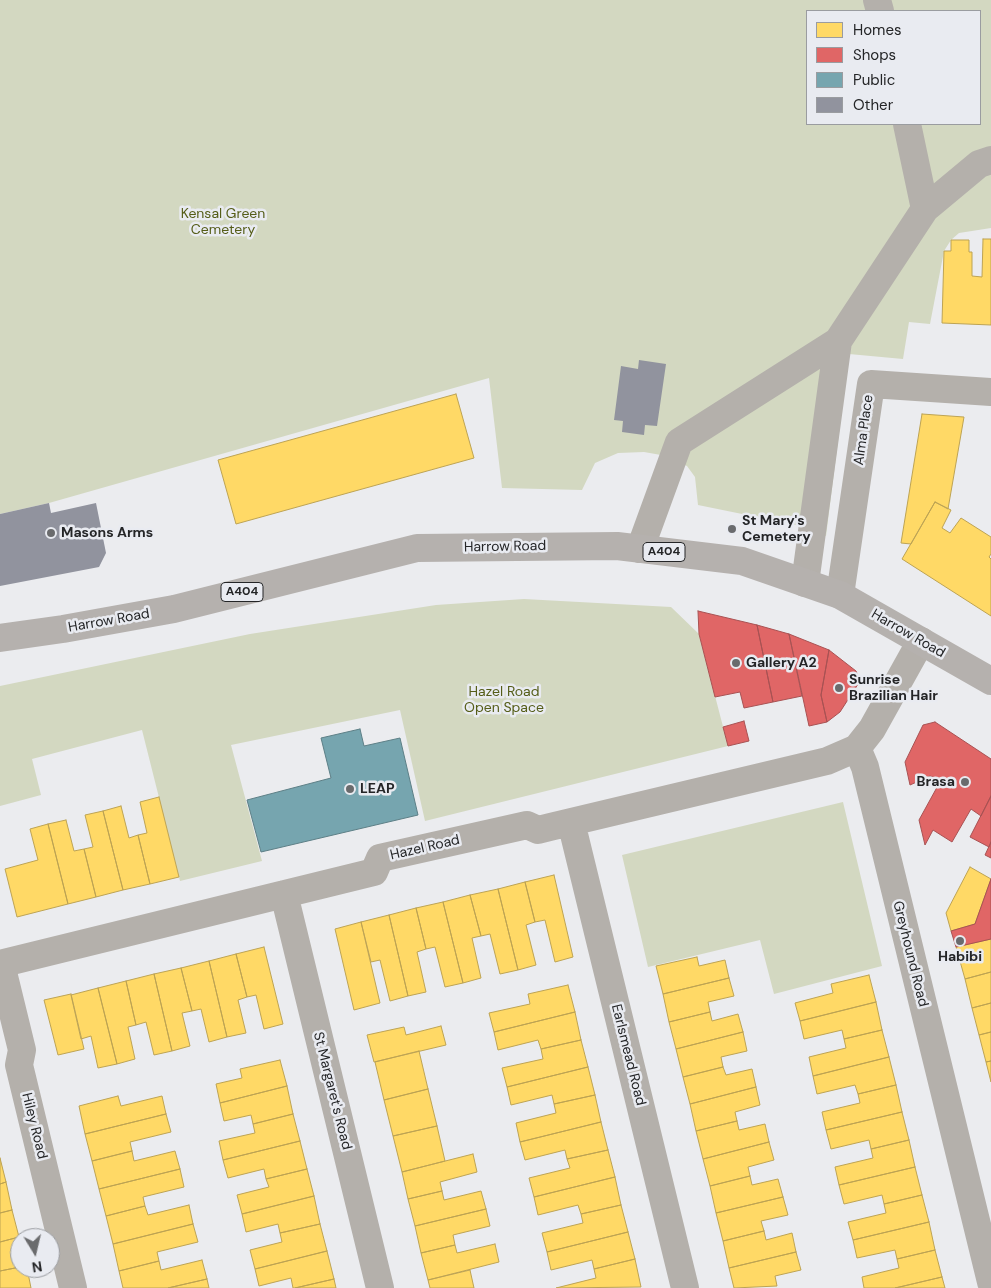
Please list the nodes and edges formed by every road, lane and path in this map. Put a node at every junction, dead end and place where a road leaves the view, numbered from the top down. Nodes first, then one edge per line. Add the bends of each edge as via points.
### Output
1 (907, 125) edge
2 (991, 160) edge
3 (925, 209) junction
4 (838, 341) junction
5 (991, 392) edge
6 (640, 549) junction
7 (805, 583) junction
8 (840, 594) junction
9 (0, 638) edge
10 (921, 641) junction
11 (991, 681) edge
12 (857, 748) junction
13 (571, 822) junction
14 (284, 894) junction
15 (0, 964) edge
16 (991, 1282) edge
17 (73, 1288) edge
18 (380, 1288) edge
19 (685, 1288) edge

1 - 3 street
2 - 3 street via 979,164
3 - 4 street
4 - 6 street via 679,442
4 - 7 street
5 - 8 street, Alma Place via 871,384
6 - 7 main road, Harrow Road / A404 via 742,561
6 - 9 main road, Harrow Road / A404 via 617,546 417,548 174,609
7 - 8 main road, Harrow Road / A404
8 - 10 main road, Harrow Road / A404
10 - 11 main road, Harrow Road / A404
10 - 12 street via 872,729
12 - 13 street, Hazel Road via 827,761
12 - 16 street, Greyhound Road via 865,767
13 - 14 street, Hazel Road via 538,830 527,825 380,858 374,872
13 - 19 street, Earlsmead Road
14 - 15 street, Hazel Road
14 - 18 street, St Margaret's Road
15 - 17 street, Hiley Road via 22,1050 19,1065

